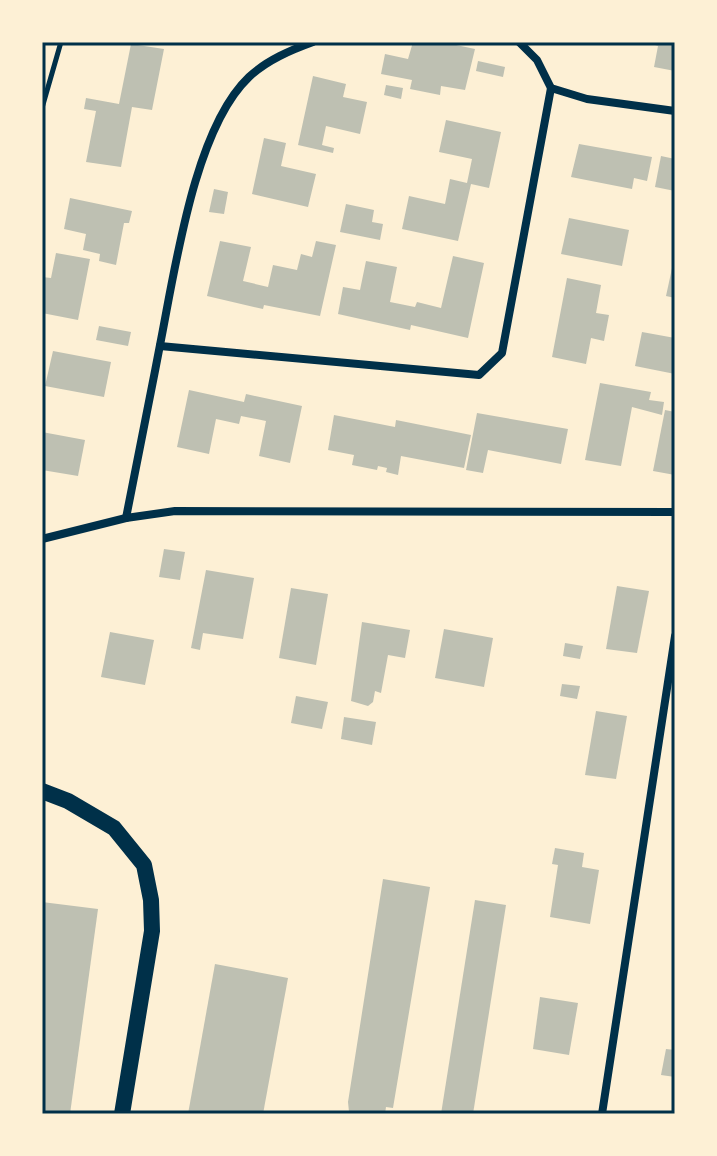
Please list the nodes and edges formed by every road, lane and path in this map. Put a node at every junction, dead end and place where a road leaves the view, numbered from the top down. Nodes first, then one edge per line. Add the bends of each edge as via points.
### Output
1 (61, 42) edge
2 (313, 42) edge
3 (519, 42) edge
4 (551, 88) junction
5 (42, 108) edge
6 (675, 111) edge
7 (160, 346) junction
8 (675, 512) edge
9 (126, 518) junction
10 (42, 539) edge
11 (675, 636) edge
12 (42, 791) edge
13 (42, 799) edge
14 (68, 801) junction
15 (122, 1114) edge
16 (602, 1114) edge

1 - 5 path
2 - 7 street via 284,53 249,77 217,122 200,165
3 - 4 street via 537,60
4 - 6 street via 587,99
4 - 7 street via 502,353 479,375
7 - 9 street
8 - 9 street via 175,511
9 - 10 street
11 - 16 street
12 - 14 main road
13 - 14 main road
14 - 15 main road via 114,828 144,865 151,900 152,931

